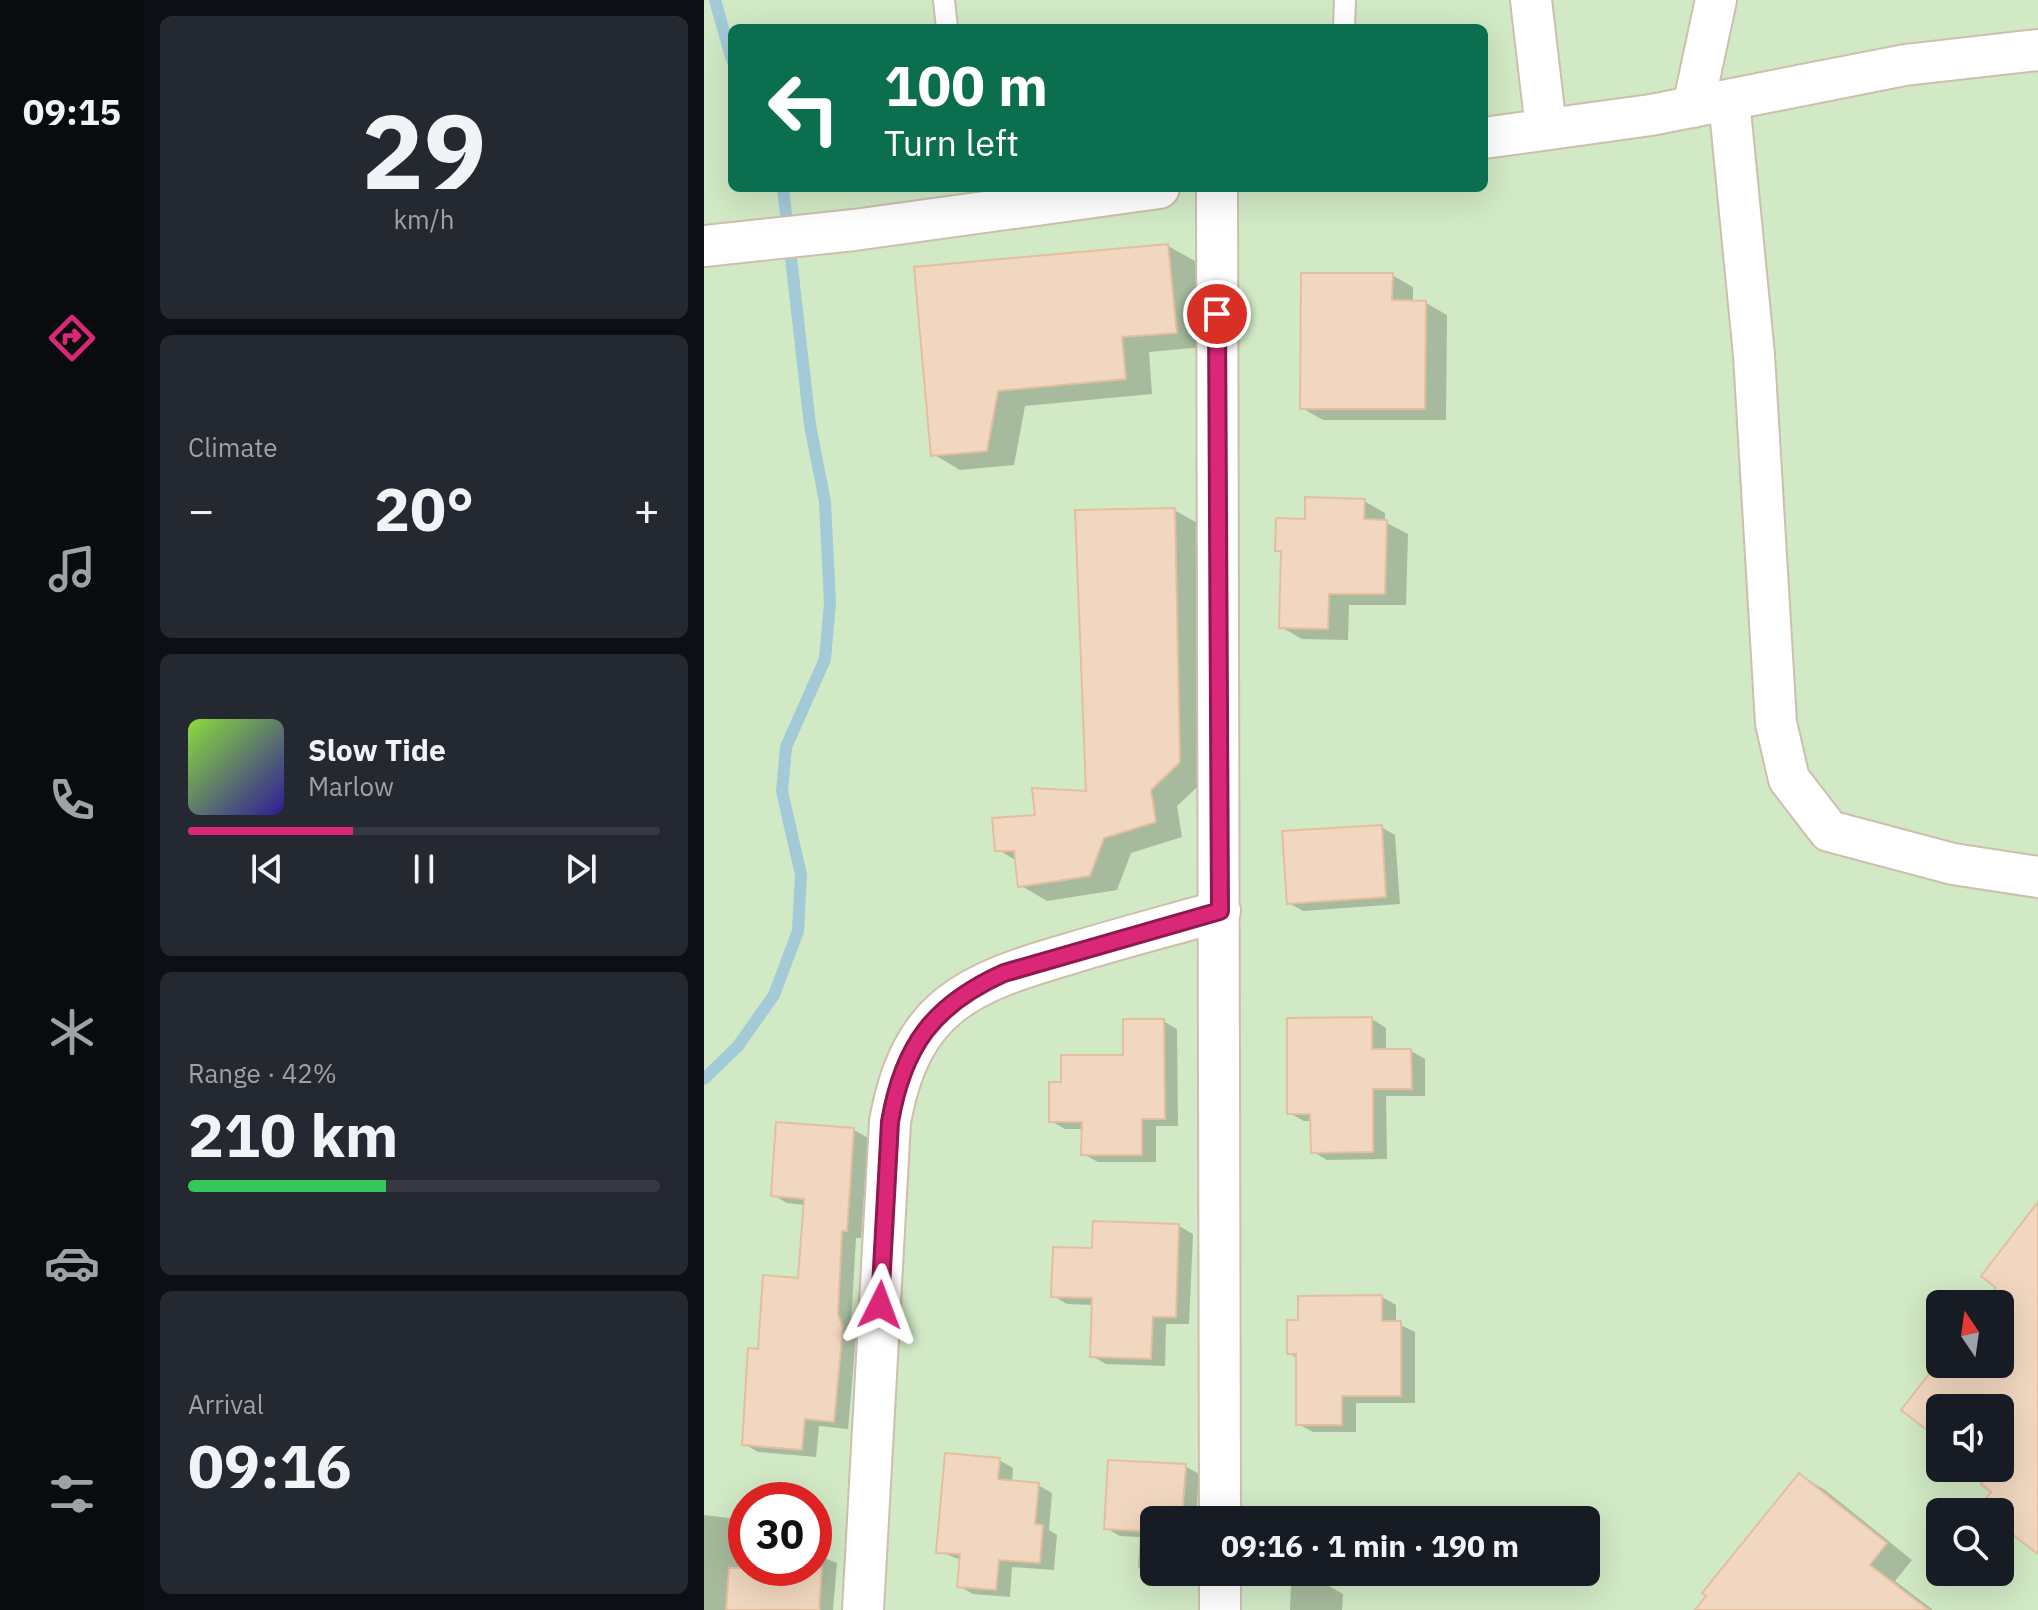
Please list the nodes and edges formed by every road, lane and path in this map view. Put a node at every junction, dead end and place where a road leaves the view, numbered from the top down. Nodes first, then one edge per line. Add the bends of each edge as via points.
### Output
1 (944, 0) edge
2 (1345, 0) edge
3 (1531, 0) edge
4 (1716, 0) edge
5 (947, 24) edge
6 (1344, 24) edge
7 (2038, 50) edge
8 (1711, 104) junction
9 (1546, 128) junction
10 (1488, 137) edge
11 (1130, 192) edge
12 (1217, 192) edge
13 (704, 246) edge
14 (2038, 877) edge
15 (1220, 911) junction
16 (1220, 1506) edge
17 (1220, 1586) edge
18 (863, 1610) edge
19 (1220, 1610) edge

1 - 5 lane
2 - 6 lane
3 - 9 street
4 - 8 street
7 - 8 street via 1905,65
8 - 9 street
8 - 14 street via 1754,355 1775,710 1789,779 1829,831 1953,864
9 - 10 street
11 - 13 street
12 - 15 street
15 - 16 street
15 - 18 street via 974,986 931,1022 903,1068 890,1122
17 - 19 street

